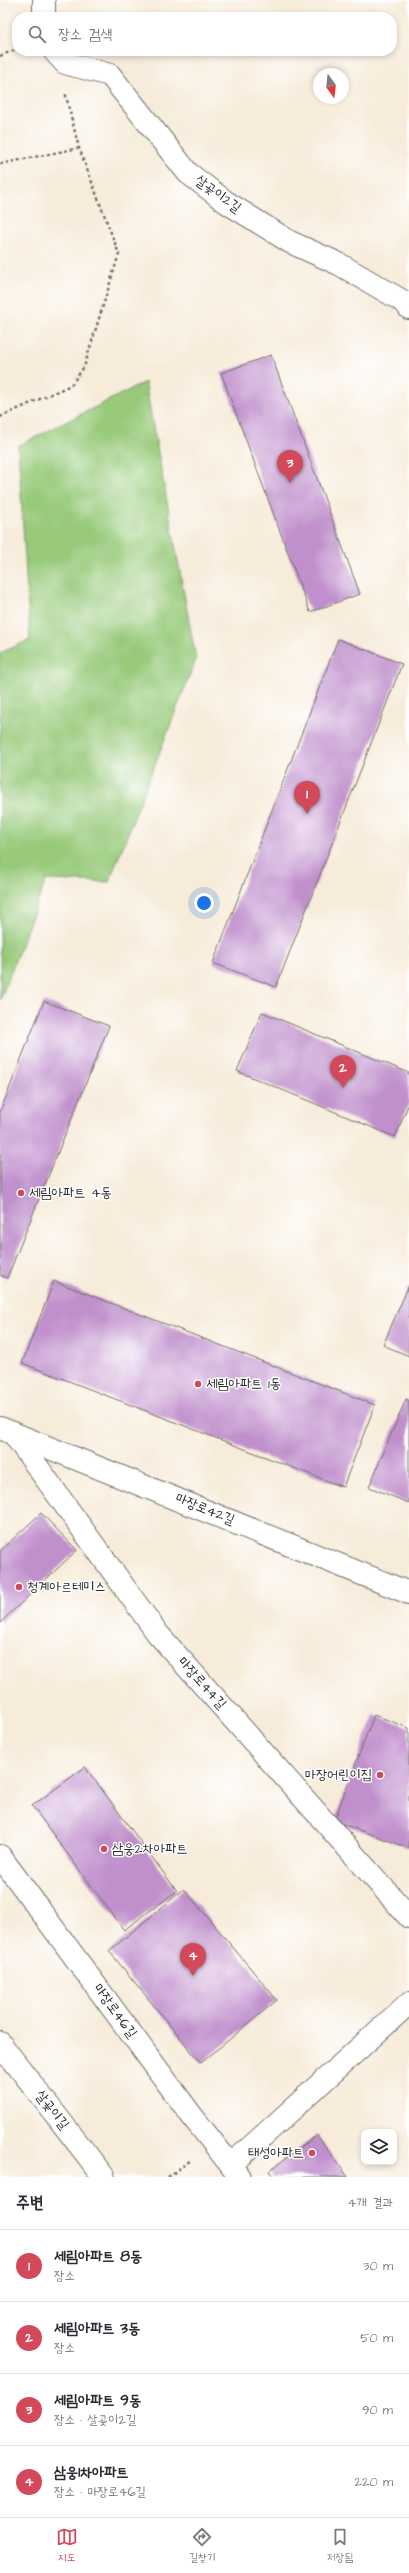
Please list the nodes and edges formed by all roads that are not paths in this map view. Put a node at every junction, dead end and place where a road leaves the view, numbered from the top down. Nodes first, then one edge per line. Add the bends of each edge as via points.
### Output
1 (44, 0) edge
2 (44, 12) edge
3 (59, 57) edge
4 (409, 308) edge
5 (7, 1430) edge
6 (409, 1593) edge
7 (0, 1856) edge
8 (409, 1917) edge
9 (409, 2003) edge
10 (4, 2050) edge
11 (236, 2171) edge
12 (104, 2177) edge

1 - 2 street
3 - 4 street, 살곶이2길 via 110,76 188,173 226,202 290,242 339,264 406,303
5 - 6 street, 마장로42길
5 - 8 street, 마장로44길 via 158,1634
7 - 11 street, 마장로46길
9 - 11 street, 마장로46길
10 - 12 street, 살곶이길

